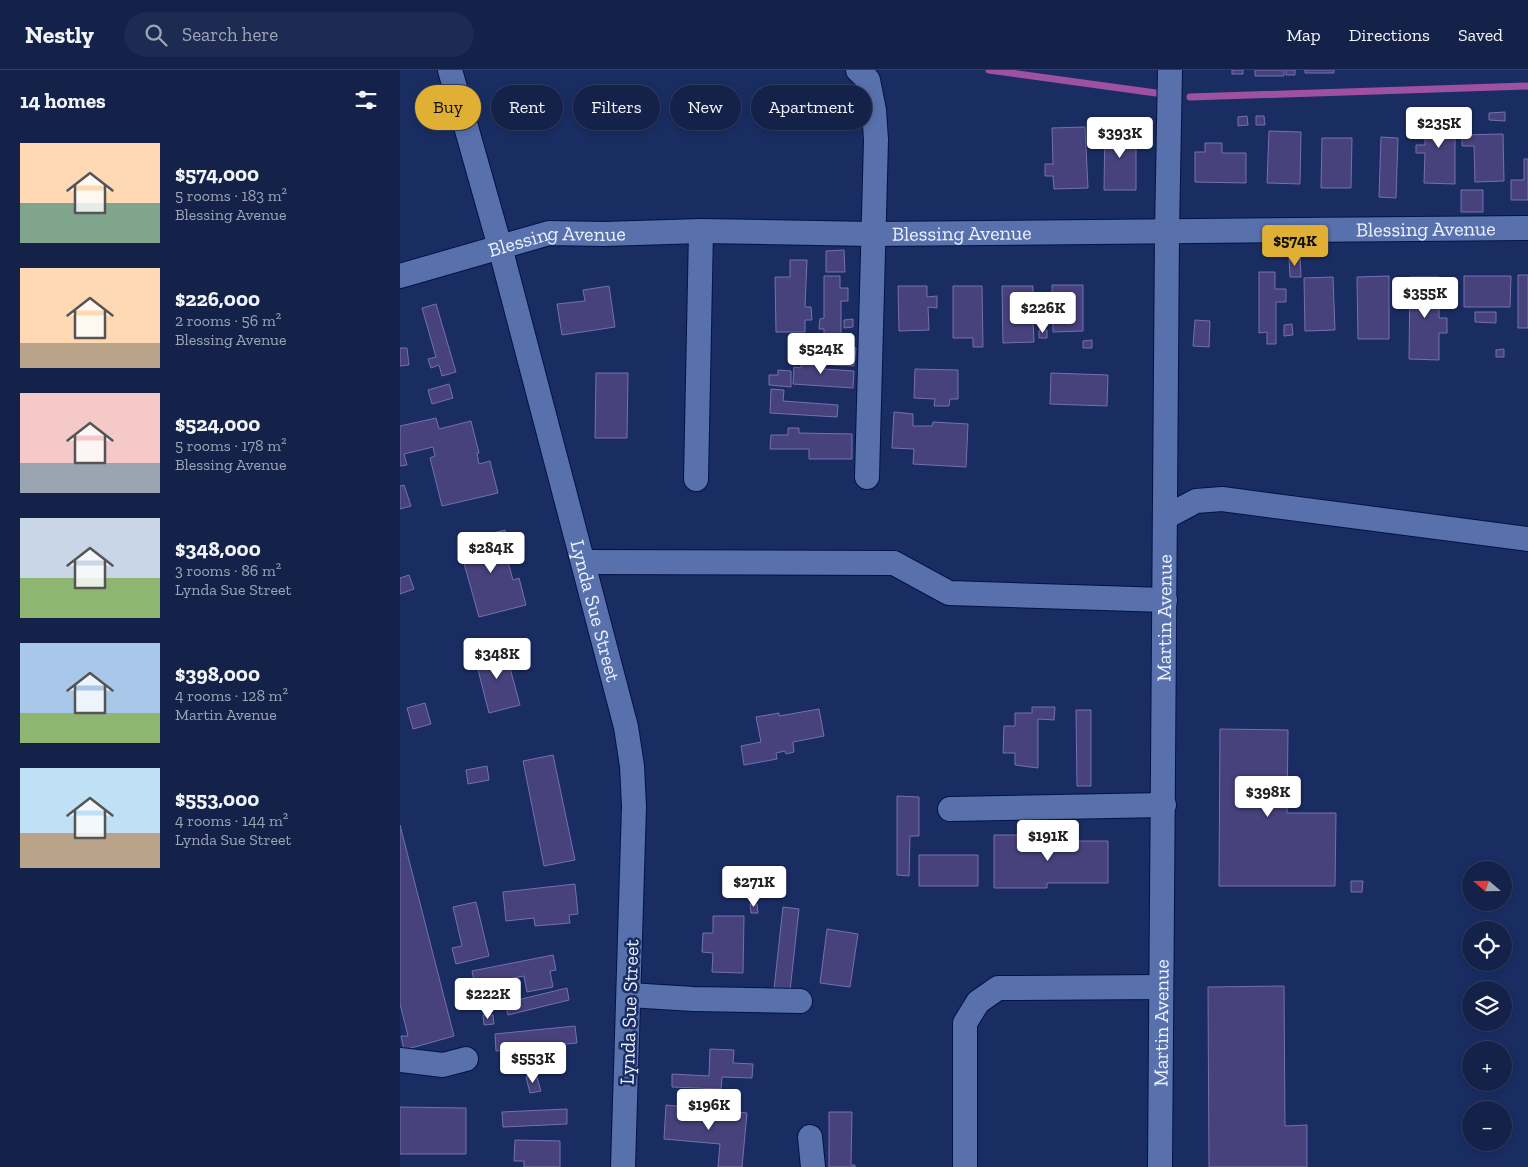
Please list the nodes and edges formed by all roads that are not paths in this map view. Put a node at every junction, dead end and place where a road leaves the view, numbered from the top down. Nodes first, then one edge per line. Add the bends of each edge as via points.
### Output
1 (450, 70) edge
2 (858, 70) edge
3 (1170, 70) edge
4 (1528, 228) edge
5 (701, 231) junction
6 (1167, 232) junction
7 (872, 234) junction
8 (500, 247) junction
9 (400, 276) edge
10 (867, 478) dead end
11 (696, 479) dead end
12 (1166, 517) junction
13 (1528, 539) edge
14 (583, 562) junction
15 (1165, 600) junction
16 (1164, 805) junction
17 (950, 809) dead end
18 (1161, 988) junction
19 (630, 995) junction
20 (800, 1000) dead end
21 (466, 1059) dead end
22 (400, 1060) edge
23 (810, 1137) dead end
24 (623, 1167) edge
25 (813, 1167) edge
26 (966, 1167) edge
27 (1160, 1167) edge

1 - 8 street, Lynda Sue Street
2 - 7 street via 868,80 874,110
3 - 6 street, Martin Avenue
4 - 6 street, Blessing Avenue
5 - 7 street, Blessing Avenue
5 - 8 street, Blessing Avenue via 549,233
5 - 11 street
6 - 7 street, Blessing Avenue
6 - 12 street, Martin Avenue
7 - 10 street
8 - 9 street, Blessing Avenue
8 - 14 street, Lynda Sue Street
12 - 13 street via 1196,501 1222,499
12 - 15 street, Martin Avenue
14 - 15 street via 894,563 948,593
14 - 19 street, Lynda Sue Street via 626,726 632,766
15 - 16 street, Martin Avenue
16 - 17 street
16 - 18 street, Martin Avenue
18 - 26 street via 998,988 978,1002 965,1023
18 - 27 street, Martin Avenue
19 - 20 street
19 - 24 street, Lynda Sue Street
21 - 22 street via 442,1065
23 - 25 street

